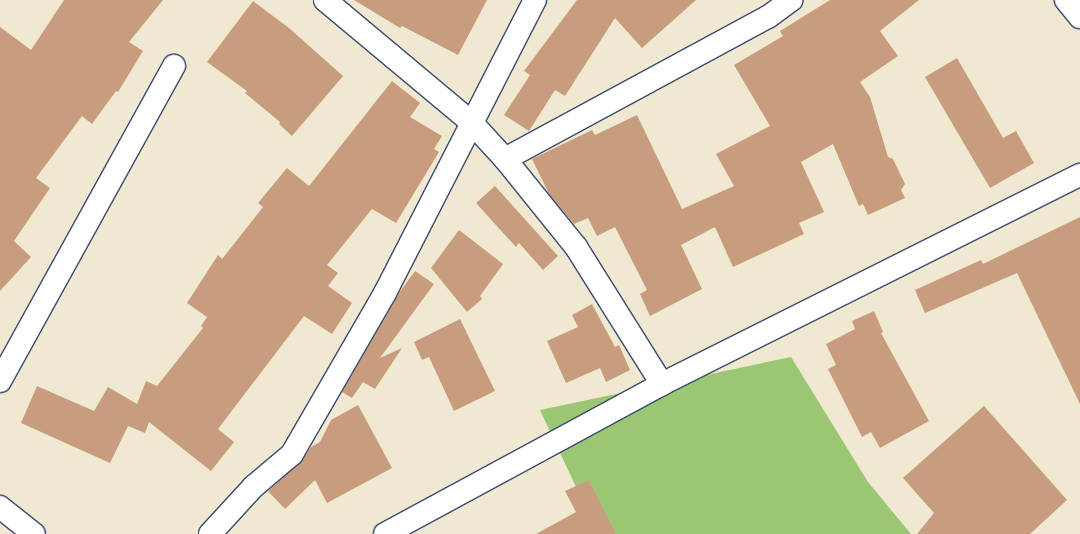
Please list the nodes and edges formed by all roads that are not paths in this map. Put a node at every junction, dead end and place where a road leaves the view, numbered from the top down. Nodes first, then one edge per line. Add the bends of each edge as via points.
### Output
1 (325, 0) edge
2 (535, 0) edge
3 (791, 0) edge
4 (1066, 0) edge
5 (1080, 17) edge
6 (174, 66) dead end
7 (472, 123) junction
8 (505, 159) junction
9 (1080, 176) edge
10 (0, 381) edge
11 (662, 384) junction
12 (0, 507) edge
13 (34, 534) edge
14 (210, 534) edge
15 (385, 534) edge

1 - 7 street
2 - 7 street
3 - 8 street via 768,17
4 - 5 street
6 - 10 street
7 - 8 street
7 - 14 street via 385,293 292,454 253,487
8 - 11 street via 576,247
9 - 11 street
11 - 15 street
12 - 13 street

